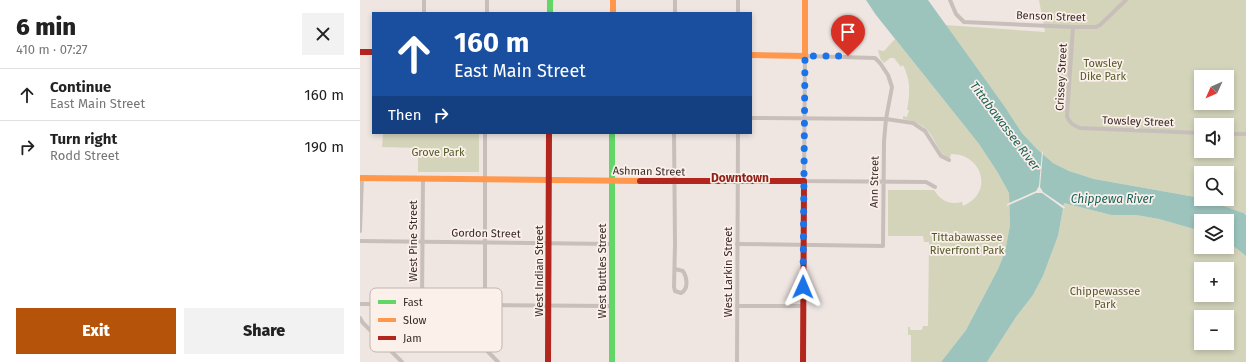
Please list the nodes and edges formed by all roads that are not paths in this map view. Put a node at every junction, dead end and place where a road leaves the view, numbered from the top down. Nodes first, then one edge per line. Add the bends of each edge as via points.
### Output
1 (424, 0) edge
2 (487, 0) edge
3 (550, 0) edge
4 (613, 0) edge
5 (675, 0) edge
6 (738, 0) edge
7 (805, 0) edge
8 (950, 0) edge
9 (1126, 0) edge
10 (424, 12) edge
11 (487, 12) edge
12 (550, 12) edge
13 (613, 12) edge
14 (675, 12) edge
15 (738, 12) edge
16 (1073, 27) junction
17 (360, 52) edge
18 (372, 52) edge
19 (752, 55) edge
20 (805, 56) junction
21 (752, 118) edge
22 (804, 118) junction
23 (886, 119) junction
24 (1074, 126) joint
25 (1194, 133) edge
26 (485, 134) edge
27 (549, 134) edge
28 (612, 134) edge
29 (674, 134) edge
30 (738, 134) edge
31 (1234, 134) edge
32 (1246, 134) edge
33 (949, 160) dead end
34 (361, 178) edge
35 (423, 178) junction
36 (485, 179) junction
37 (549, 179) junction
38 (612, 180) junction
39 (674, 181) junction
40 (738, 181) junction
41 (804, 181) junction
42 (883, 182) junction
43 (936, 187) dead end
44 (360, 231) edge
45 (360, 241) edge
46 (422, 242) junction
47 (485, 242) junction
48 (549, 243) junction
49 (612, 244) junction
50 (738, 244) junction
51 (804, 245) junction
52 (674, 269) junction
53 (422, 288) edge
54 (485, 288) edge
55 (502, 305) edge
56 (549, 306) junction
57 (612, 306) junction
58 (737, 306) junction
59 (802, 306) junction
60 (360, 318) edge
61 (370, 329) edge
62 (392, 352) edge
63 (488, 352) edge
64 (402, 362) edge
65 (498, 362) edge
66 (548, 362) edge
67 (612, 362) edge
68 (737, 362) edge
69 (803, 362) edge

1 - 10 street
2 - 11 street
3 - 12 main road
4 - 13 main road
5 - 14 street
6 - 15 street
7 - 20 main road
8 - 16 street, Benson Street via 956,14 964,22
9 - 16 street, Benson Street via 1100,25
16 - 24 street, Crissey Street via 1067,116
17 - 18 main road
19 - 20 main road
20 - 22 street
20 - 23 street, Ann Street via 875,58 888,75 892,87
21 - 22 street
22 - 23 street
22 - 41 street
23 - 33 street via 913,123 921,127 941,156
23 - 42 street, Ann Street
24 - 25 street, Towsley Street
26 - 36 street
27 - 37 main road, West Indian Street
28 - 38 main road, West Buttles Street
29 - 39 street
30 - 40 street, West Larkin Street
31 - 32 street
34 - 35 main road, Ashman Street
34 - 44 street
35 - 36 main road, Ashman Street
35 - 46 street, West Pine Street
36 - 37 main road, Ashman Street
36 - 47 street
37 - 38 main road, Ashman Street
37 - 48 main road, West Indian Street
38 - 39 main road, Ashman Street
38 - 49 main road, West Buttles Street
39 - 40 main road, Ashman Street
39 - 52 street
40 - 41 main road, Ashman Street
40 - 50 street, West Larkin Street
41 - 42 street, Ashman Street
41 - 51 main road
42 - 43 street, Ashman Street via 926,182
42 - 51 street, Ann Street via 882,246
45 - 46 street, Gordon Street
46 - 47 street, Gordon Street
46 - 53 street, West Pine Street
47 - 48 street, Gordon Street
47 - 54 street
48 - 49 street, Gordon Street
48 - 56 main road, West Indian Street
49 - 57 main road, West Buttles Street
50 - 51 street
50 - 58 street, West Larkin Street
51 - 59 main road
52 - 52 street via 675,291 681,293 686,288 686,275 683,271
55 - 56 street
56 - 57 street
56 - 66 main road, West Indian Street
57 - 67 main road, West Buttles Street
58 - 59 street
58 - 68 street, West Larkin Street
59 - 69 main road
60 - 61 street
62 - 64 street
63 - 65 street

